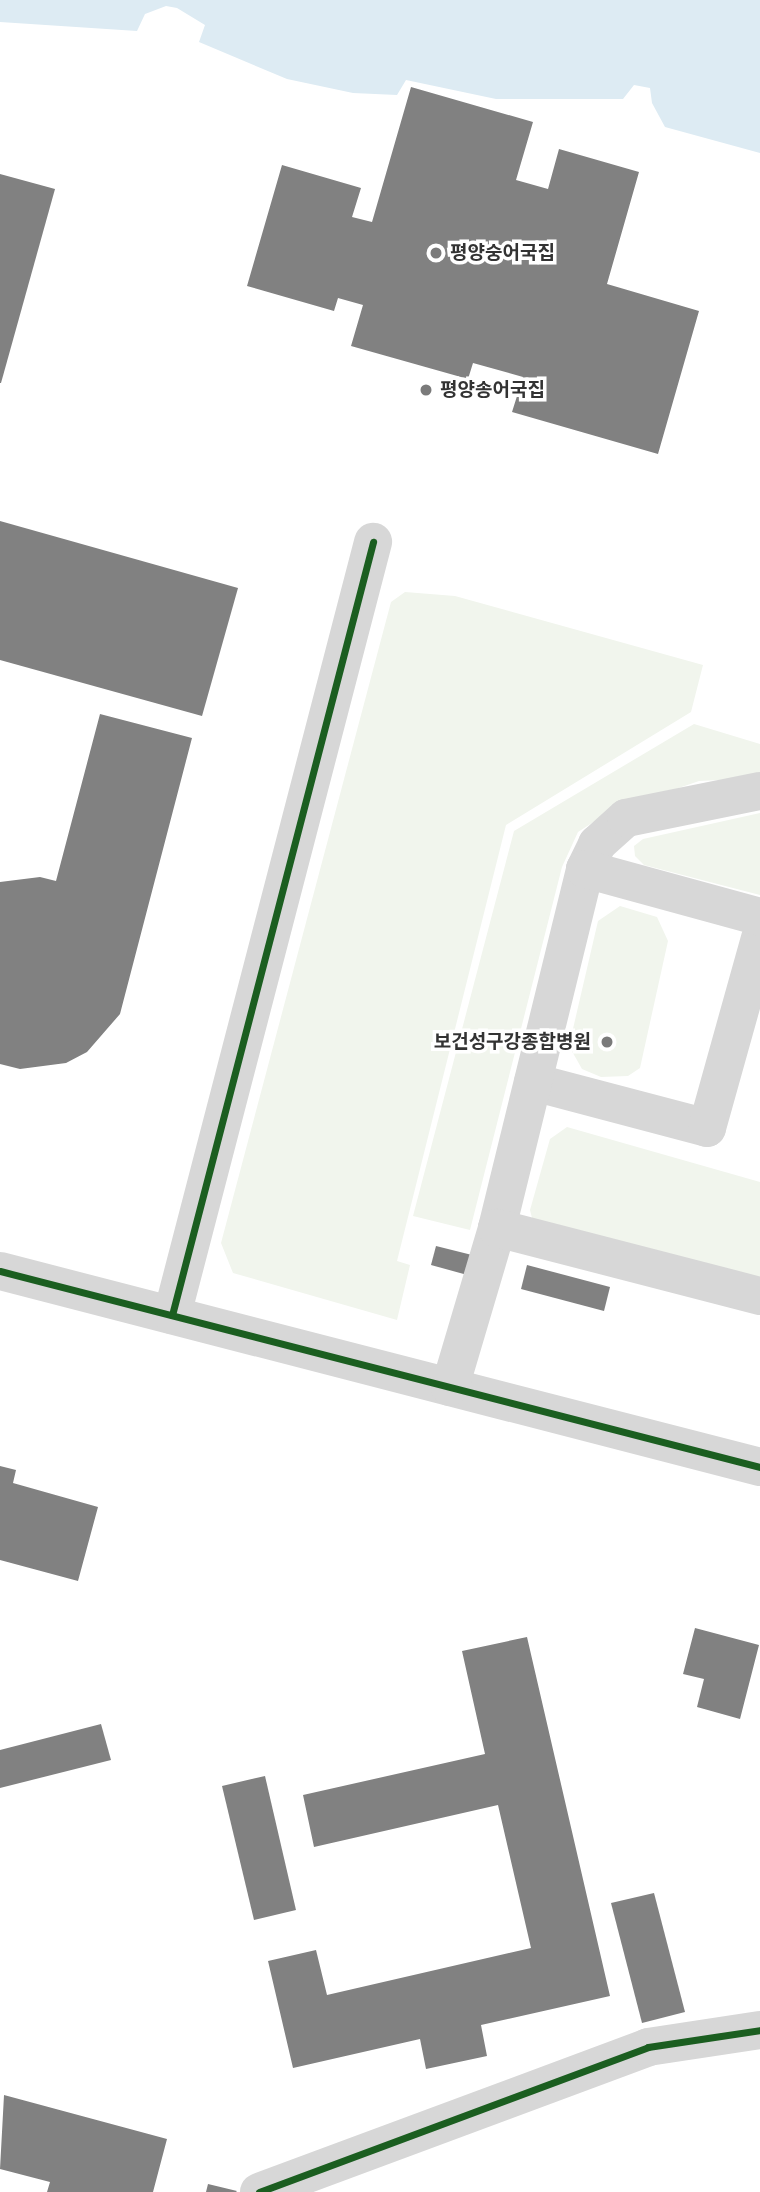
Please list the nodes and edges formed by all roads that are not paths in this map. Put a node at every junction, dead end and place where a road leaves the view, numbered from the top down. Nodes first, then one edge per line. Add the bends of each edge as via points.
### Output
1 (373, 542) dead end
2 (760, 791) edge
3 (585, 869) junction
4 (760, 917) edge
5 (760, 938) edge
6 (533, 1082) junction
7 (497, 1228) junction
8 (0, 1271) edge
9 (760, 1296) edge
10 (172, 1315) junction
11 (450, 1387) junction
12 (760, 1467) edge
13 (760, 2030) edge
14 (259, 2192) edge

1 - 10 street
2 - 3 street via 626,818 597,844
3 - 4 street
3 - 6 street
5 - 6 street via 708,1128
6 - 7 street
7 - 9 street
7 - 11 street
8 - 10 street
10 - 11 street
11 - 12 street
13 - 14 street via 648,2047

